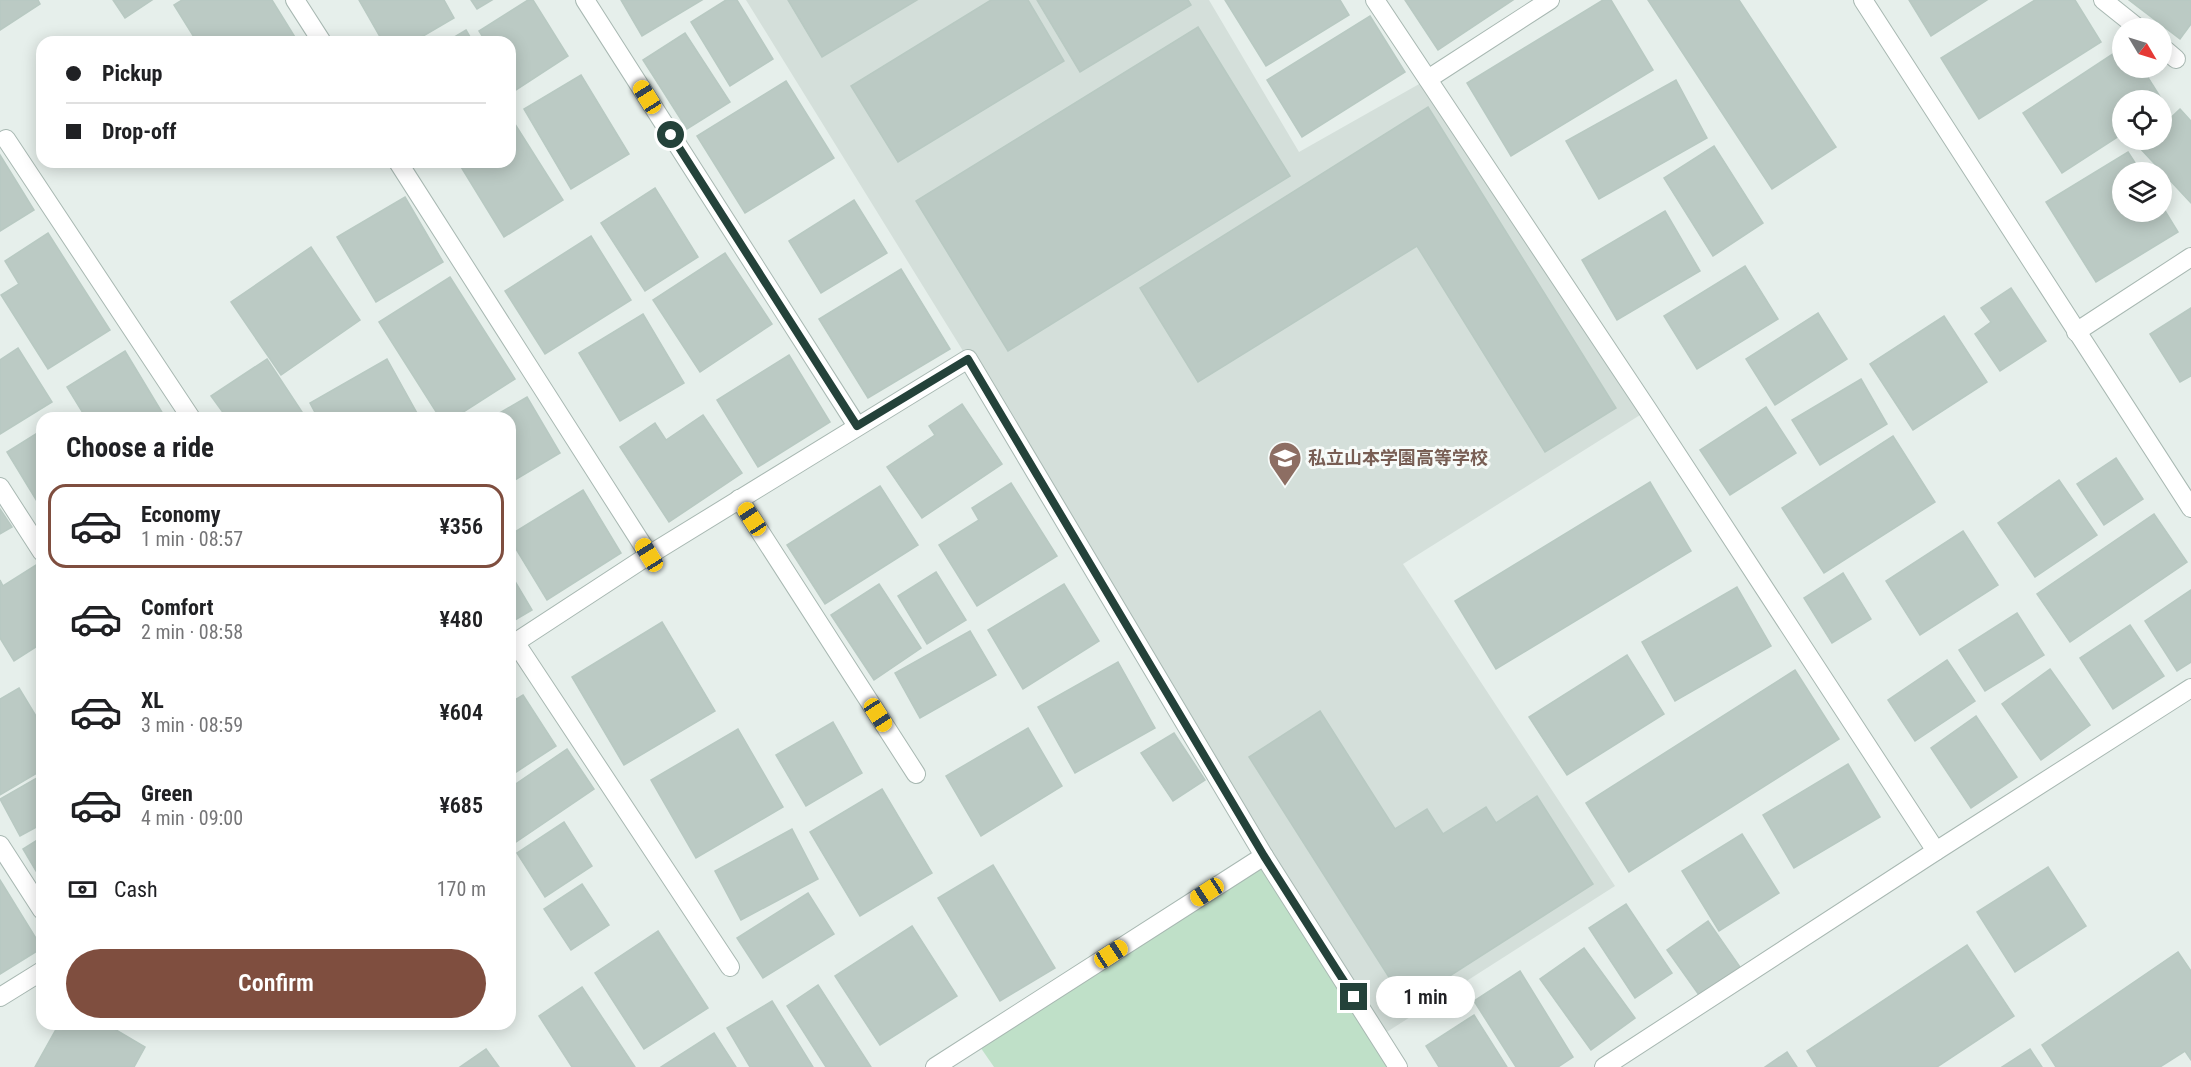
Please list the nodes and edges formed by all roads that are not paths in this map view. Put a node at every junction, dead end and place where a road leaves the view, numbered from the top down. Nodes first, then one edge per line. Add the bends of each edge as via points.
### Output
1 (295, 0) edge
2 (585, 0) edge
3 (1375, 0) edge
4 (1550, 0) edge
5 (1863, 0) edge
6 (2103, 0) edge
7 (2126, 18) edge
8 (318, 36) edge
9 (2172, 56) edge
10 (2176, 59) dead end
11 (1428, 79) junction
12 (6, 139) dead end
13 (402, 168) edge
14 (2191, 257) edge
15 (2076, 332) junction
16 (187, 412) edge
17 (857, 426) junction
18 (0, 487) edge
19 (739, 499) junction
20 (2191, 508) edge
21 (36, 543) edge
22 (649, 555) junction
23 (516, 642) edge
24 (516, 648) edge
25 (2191, 688) edge
26 (916, 774) dead end
27 (0, 845) edge
28 (1936, 851) junction
29 (1264, 856) junction
30 (36, 901) edge
31 (730, 967) dead end
32 (36, 975) edge
33 (0, 997) edge
34 (935, 1067) edge
35 (1398, 1067) edge
36 (1604, 1067) edge

1 - 8 street
2 - 17 street
3 - 11 street
4 - 11 street
5 - 15 street
6 - 7 street
9 - 10 street
11 - 28 street
12 - 16 street
13 - 22 street
14 - 15 street
15 - 20 street
17 - 19 street
17 - 29 street via 968,359
18 - 21 street
19 - 22 street
19 - 26 street
22 - 23 street
24 - 31 street
25 - 28 street
27 - 30 street
28 - 36 street
29 - 34 street
29 - 35 street
32 - 33 street

